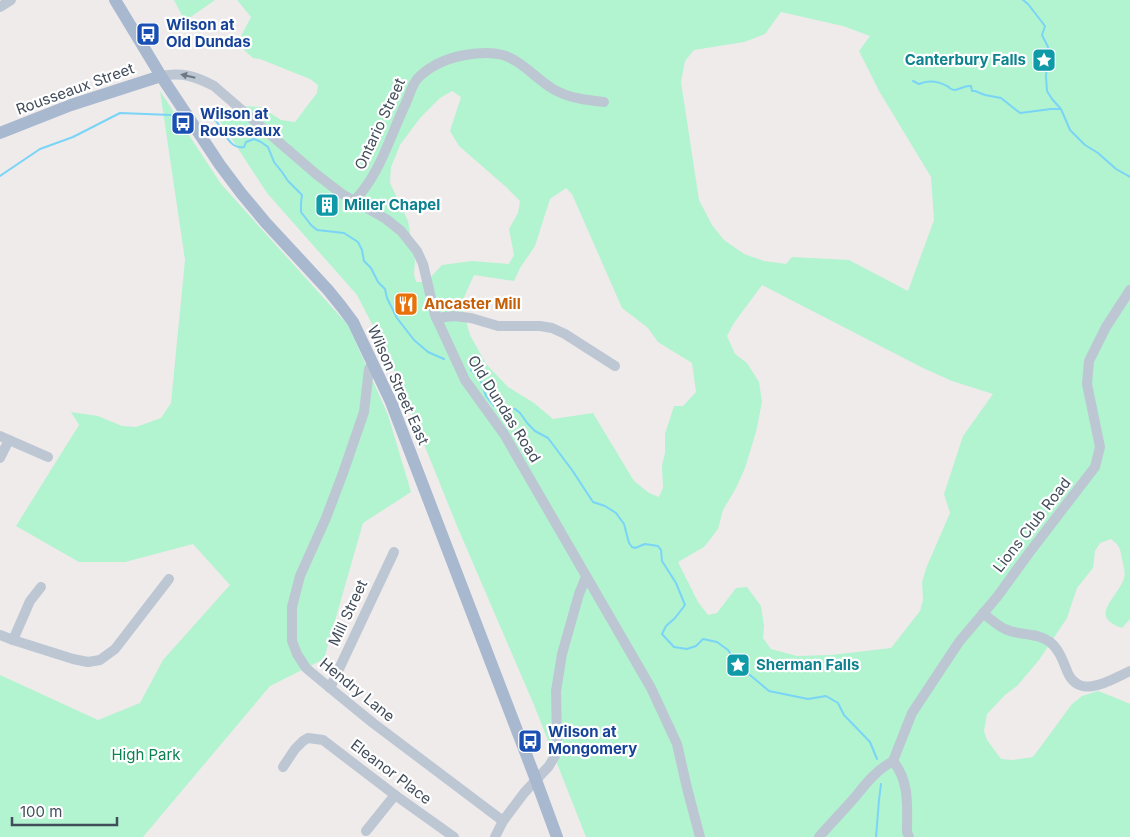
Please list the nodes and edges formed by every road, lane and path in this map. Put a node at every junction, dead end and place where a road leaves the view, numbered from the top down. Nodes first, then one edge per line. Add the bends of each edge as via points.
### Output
1 (11, 0) edge
2 (115, 0) edge
3 (0, 7) edge
4 (164, 81) junction
5 (604, 102) dead end
6 (0, 133) edge
7 (354, 201) junction
8 (1130, 290) edge
9 (436, 318) junction
10 (373, 363) junction
11 (615, 366) dead end
12 (5, 438) edge
13 (48, 457) dead end
14 (0, 458) edge
15 (394, 552) dead end
16 (586, 576) junction
17 (169, 579) dead end
18 (41, 588) dead end
19 (983, 614) junction
20 (0, 635) edge
21 (13, 640) junction
22 (1130, 671) edge
23 (330, 688) junction
24 (886, 765) junction
25 (283, 767) dead end
26 (536, 780) junction
27 (395, 795) junction
28 (502, 821) junction
29 (366, 831) dead end
30 (454, 837) edge
31 (494, 837) edge
32 (557, 837) edge
33 (700, 837) edge
34 (819, 837) edge
35 (909, 837) edge

1 - 3 street
2 - 4 main road, Wilson Street East
4 - 6 main road, Rousseaux Street via 71,105
7 -> 4 street, Old Dundas Road via 316,174 214,86 183,74 173,74
4 - 10 main road, Wilson Street East via 240,193 353,322
5 - 7 street, Ontario Street via 574,98 555,90 503,55 479,53 457,56 436,64 417,79 376,172
7 - 9 street, Old Dundas Road via 386,219 417,250
8 - 19 street, Lions Club Road via 1089,361 1087,384 1100,447 1095,467
9 - 11 street via 454,316 498,326 552,328
9 - 16 street, Old Dundas Road via 465,380 504,434
10 - 23 street, Hendry Lane via 368,368 364,412 340,482 300,576 292,607 292,641 297,654 306,668
10 - 26 main road, Wilson Street East via 395,411
12 - 13 street
12 - 14 street
15 - 23 street, Mill Street
16 - 26 street via 562,654 556,691 556,754
16 - 33 street, Old Dundas Road via 651,688 677,744
17 - 21 street via 115,650 100,660 83,661
18 - 21 street via 30,601
19 - 22 street via 1005,629 1049,641 1077,684 1089,687 1104,684
19 - 24 street, Lions Club Road via 959,642 912,713
20 - 21 street
23 - 28 street, Hendry Lane
24 - 34 street
24 - 35 street via 900,770 904,782
25 - 27 street, Eleanor Place via 303,741 308,738 323,740
26 - 28 street
26 - 32 main road, Wilson Street East
27 - 29 street
27 - 30 street, Eleanor Place
28 - 31 street

